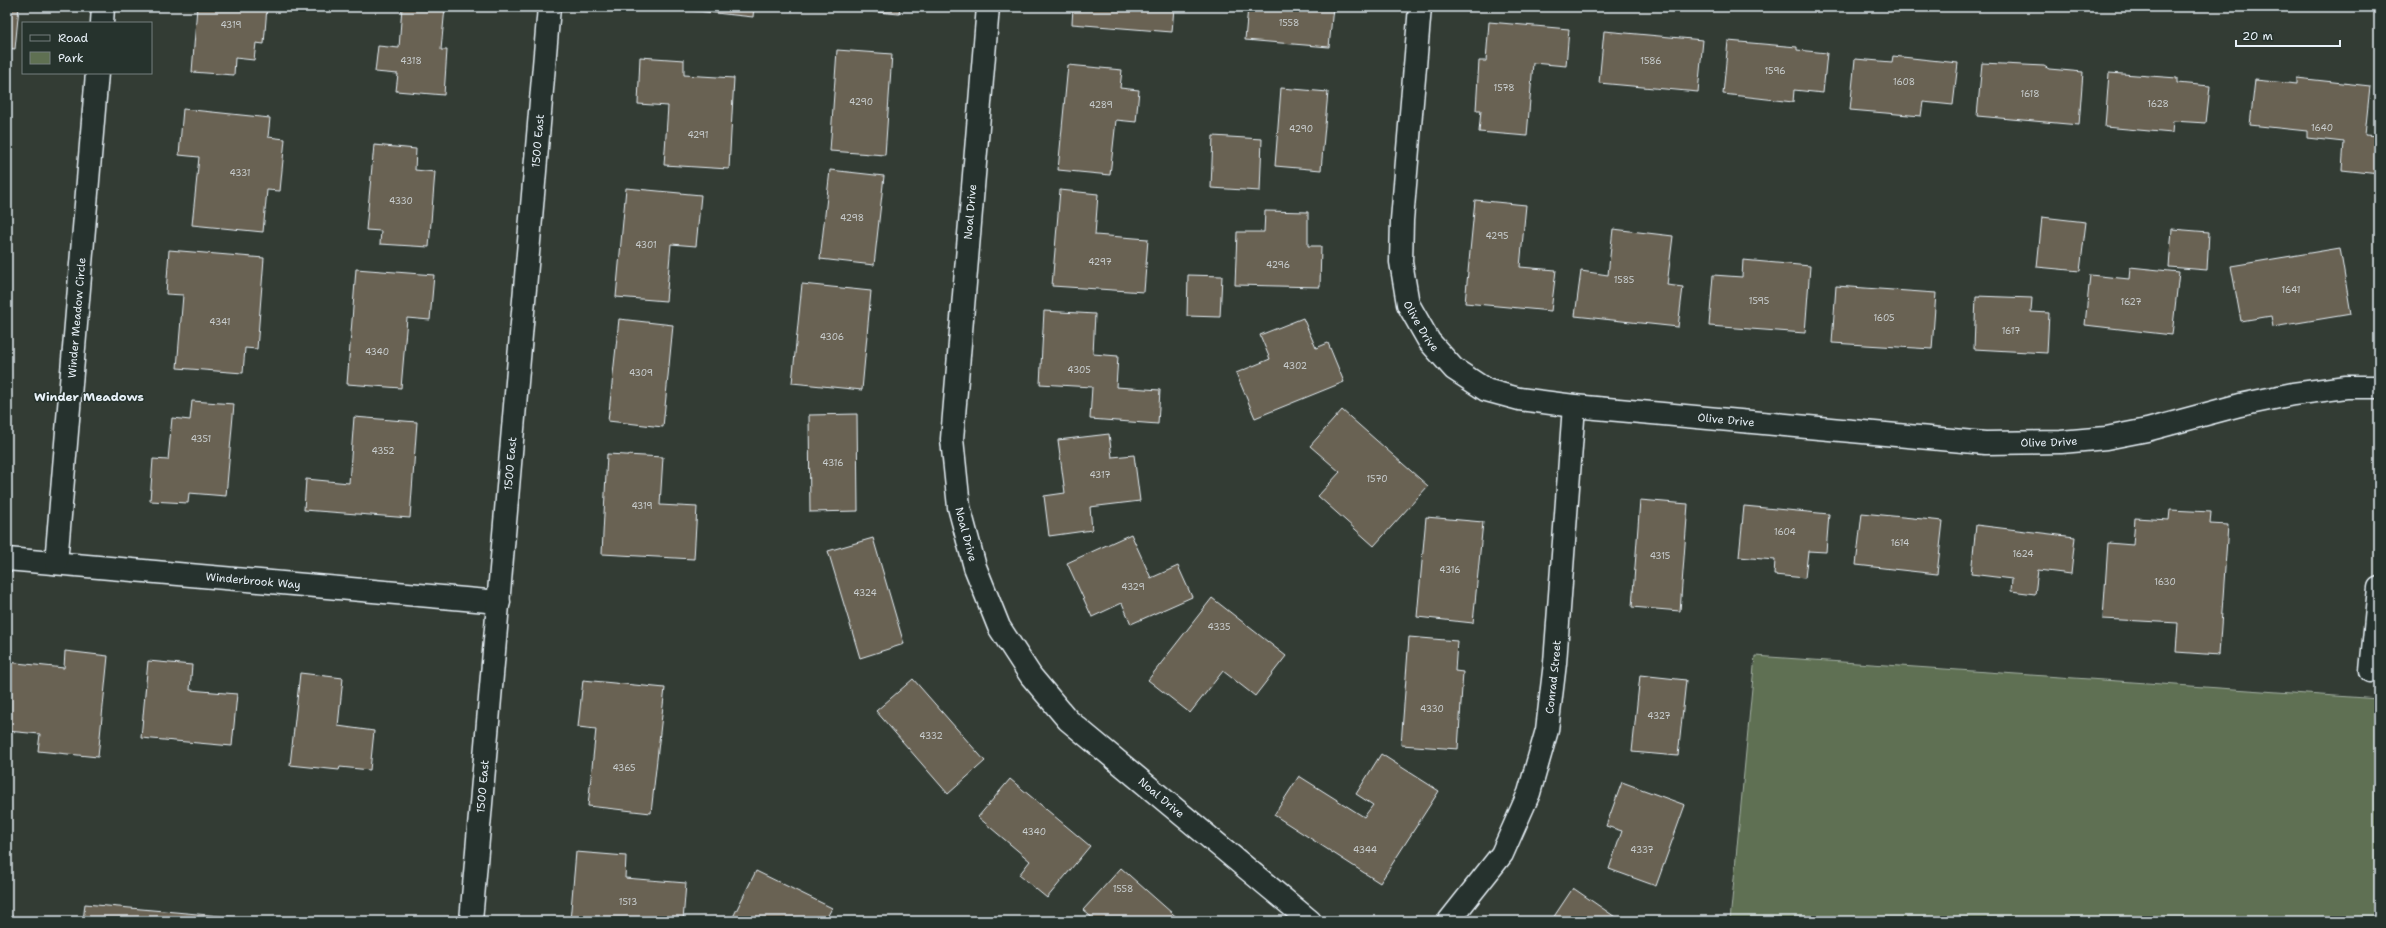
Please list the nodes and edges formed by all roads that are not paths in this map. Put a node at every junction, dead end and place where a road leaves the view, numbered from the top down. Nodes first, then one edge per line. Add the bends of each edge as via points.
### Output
1 (103, 7) edge
2 (549, 7) edge
3 (988, 7) edge
4 (1420, 7) edge
5 (102, 22) edge
6 (97, 74) edge
7 (2379, 387) edge
8 (1574, 406) junction
9 (7, 559) edge
10 (56, 563) junction
11 (2379, 588) edge
12 (499, 602) junction
13 (2371, 671) dead end
14 (471, 921) edge
15 (1310, 921) edge
16 (1449, 921) edge

1 - 5 street
2 - 12 street, 1500 East
3 - 15 street, Noal Drive via 952,439 959,507 975,567 999,627 1030,676 1068,720
4 - 8 street, Olive Drive via 1402,227 1401,262 1408,304 1429,341 1454,369 1486,390 1518,399
6 - 10 street, Winder Meadow Circle
7 - 8 street, Olive Drive via 2346,386 2293,394 2106,438 1985,444
8 - 16 street, Conrad Street via 1555,663 1547,730 1529,793 1502,854
9 - 10 street, Winderbrook Way
10 - 12 street, Winderbrook Way
11 - 13 street
12 - 14 street, 1500 East

